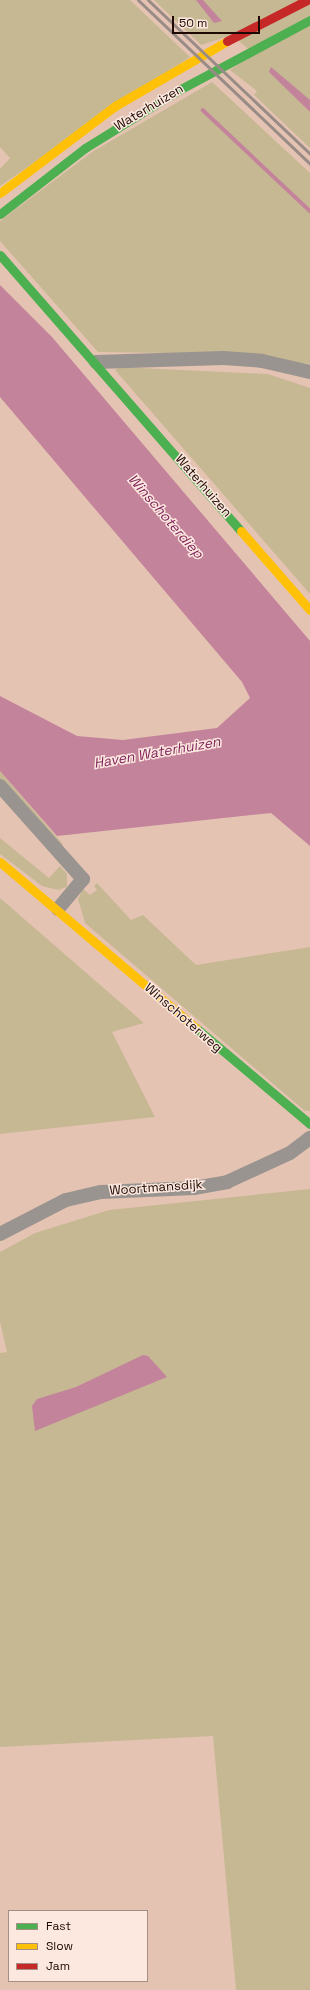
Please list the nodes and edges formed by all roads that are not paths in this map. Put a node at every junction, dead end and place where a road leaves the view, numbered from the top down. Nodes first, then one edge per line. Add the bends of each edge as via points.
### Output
1 (307, 0) edge
2 (310, 20) edge
3 (0, 193) edge
4 (0, 214) edge
5 (0, 255) edge
6 (96, 362) junction
7 (310, 372) edge
8 (310, 610) edge
9 (0, 786) edge
10 (0, 862) edge
11 (58, 909) junction
12 (310, 1124) edge
13 (310, 1138) edge
14 (0, 1234) edge

1 - 3 street, Waterhuizen via 240,34 115,106
2 - 4 street, Waterhuizen via 177,91 97,140
5 - 6 street, Waterhuizen
6 - 7 street via 223,358 262,361
6 - 8 street, Waterhuizen
9 - 11 street via 83,879
10 - 11 street, Winschoterweg
11 - 12 street, Winschoterweg via 185,1022
13 - 14 street, Woortmansdijk via 290,1153 227,1182 194,1188 87,1195 66,1200

